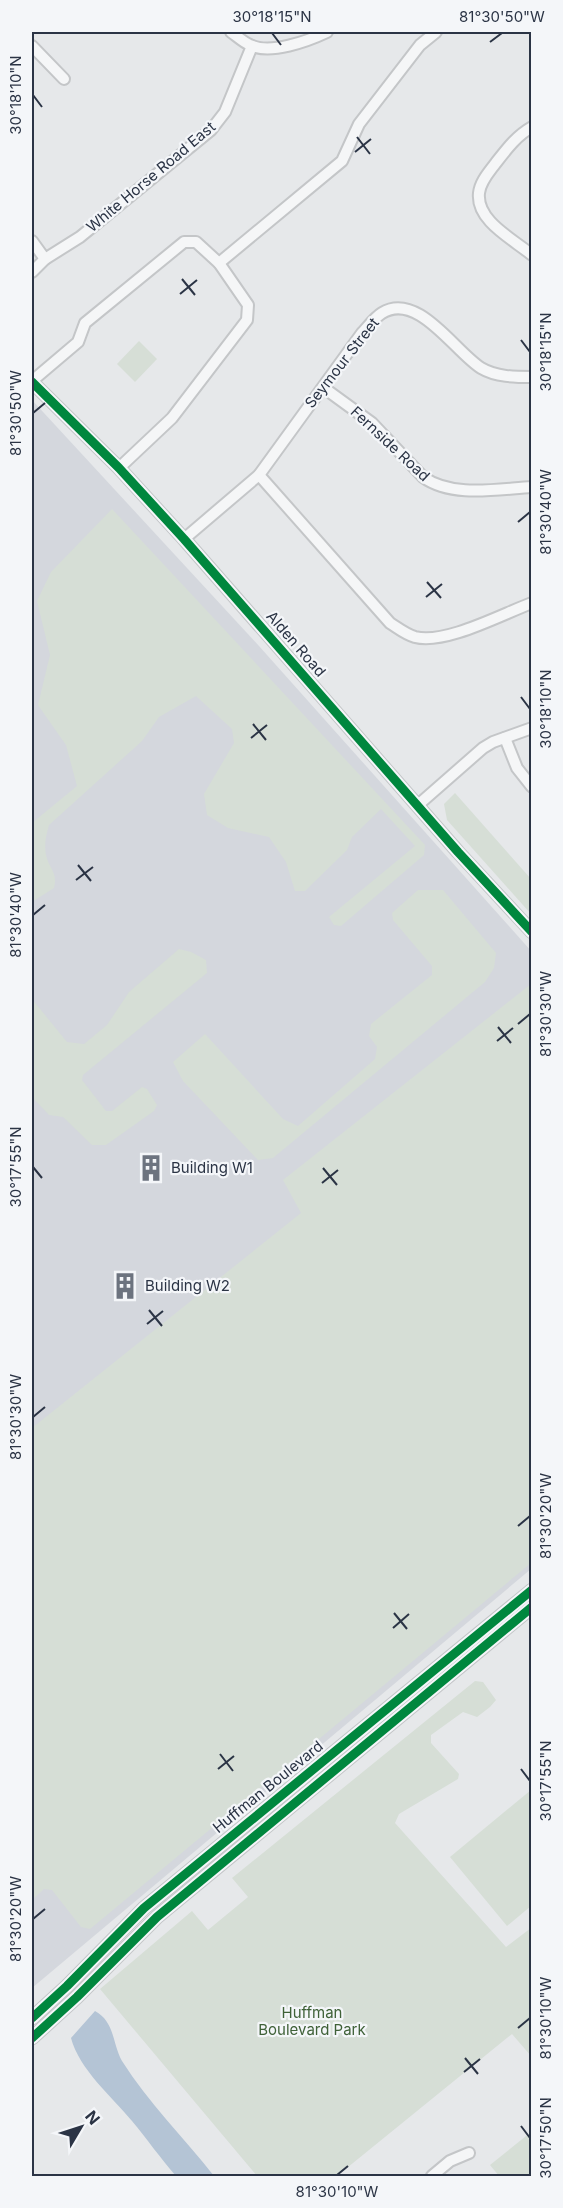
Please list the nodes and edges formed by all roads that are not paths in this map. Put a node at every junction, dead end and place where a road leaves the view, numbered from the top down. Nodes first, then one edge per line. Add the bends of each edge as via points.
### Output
1 (231, 32) edge
2 (327, 32) edge
3 (436, 32) edge
4 (32, 46) edge
5 (252, 46) junction
6 (64, 79) dead end
7 (531, 127) edge
8 (32, 241) edge
9 (531, 255) edge
10 (45, 259) junction
11 (219, 263) junction
12 (32, 272) edge
13 (531, 376) edge
14 (32, 381) edge
15 (324, 388) junction
16 (119, 468) junction
17 (259, 475) junction
18 (531, 487) edge
19 (184, 539) junction
20 (531, 603) edge
21 (531, 728) edge
22 (505, 738) junction
23 (531, 788) edge
24 (418, 806) junction
25 (531, 932) edge
26 (531, 1590) edge
27 (531, 1607) edge
28 (32, 2018) edge
29 (32, 2038) edge
30 (470, 2153) dead end
31 (432, 2176) edge

1 - 5 street
2 - 5 street via 284,46
3 - 11 street via 420,45 359,124 342,161
4 - 6 street
5 - 10 street, White Horse Road East via 225,112 212,130 80,237
7 - 9 street via 514,140 479,192 485,216
8 - 10 street
10 - 12 street, White Horse Road East
11 - 14 street via 196,242 184,242 85,323 78,342
11 - 16 street via 248,305 247,320 172,418
13 - 15 street, Seymour Street via 509,377 482,369 420,315 395,309 379,315 362,333
14 - 16 street, Alden Road
15 - 17 street, Seymour Street
15 - 18 street, Fernside Road via 372,423 432,484 466,490
16 - 19 street, Alden Road
17 - 19 street, Seymour Street
17 - 20 street via 402,632 415,637 444,637
19 - 24 street, Alden Road
21 - 22 street
22 - 23 street via 516,768
22 - 24 street via 483,748
24 - 25 street, Alden Road
26 - 28 street, Huffman Boulevard via 176,1880
27 - 29 street, Huffman Boulevard via 157,1917
30 - 31 street via 450,2161

